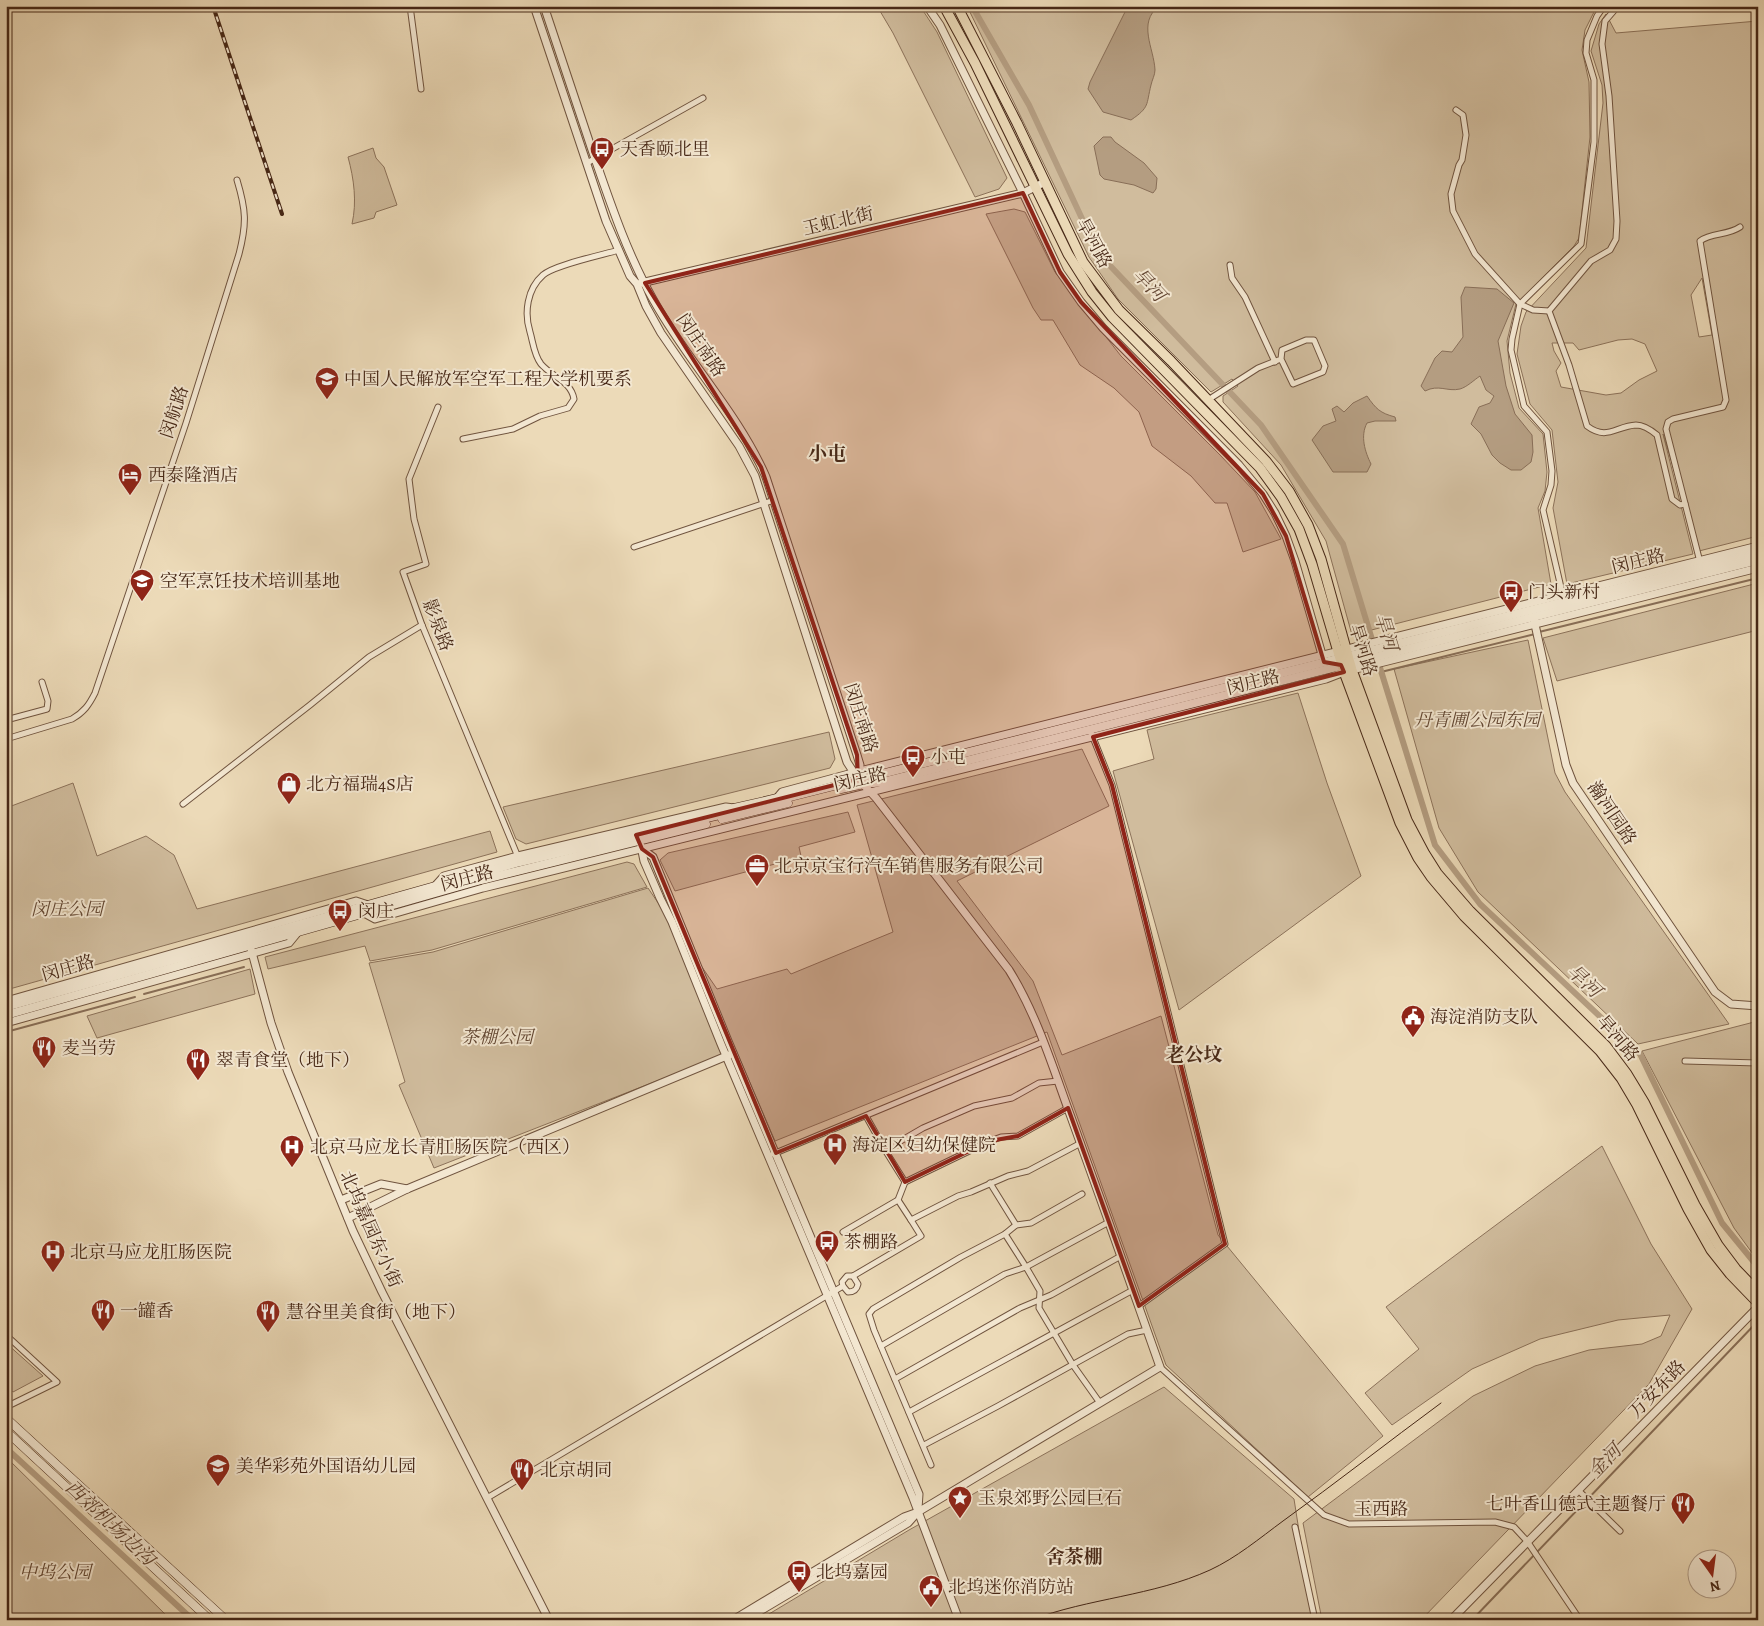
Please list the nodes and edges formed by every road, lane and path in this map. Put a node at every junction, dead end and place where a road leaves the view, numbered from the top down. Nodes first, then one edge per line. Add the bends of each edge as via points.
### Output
1 (410, 6) edge
2 (534, 6) edge
3 (544, 6) edge
4 (927, 6) edge
5 (944, 6) edge
6 (957, 6) edge
7 (1604, 6) edge
8 (1618, 6) edge
9 (420, 89) dead end
10 (703, 98) dead end
11 (1456, 110) dead end
12 (595, 158) junction
13 (588, 163) junction
14 (237, 180) dead end
15 (1045, 182) junction
16 (1034, 187) junction
17 (1023, 193) junction
18 (1740, 228) dead end
19 (619, 250) junction
20 (1072, 252) junction
21 (1230, 265) dead end
22 (645, 282) junction
23 (637, 284) junction
24 (1520, 304) junction
25 (1549, 311) junction
26 (1281, 359) junction
27 (1275, 362) junction
28 (1211, 398) junction
29 (438, 407) dead end
30 (463, 439) dead end
31 (774, 500) junction
32 (764, 503) junction
33 (1685, 504) junction
34 (1758, 546) edge
35 (634, 547) dead end
36 (1758, 553) edge
37 (1758, 560) edge
38 (1700, 564) junction
39 (1758, 568) edge
40 (1564, 598) junction
41 (422, 625) junction
42 (1535, 627) junction
43 (1382, 651) junction
44 (1362, 656) junction
45 (1323, 659) junction
46 (1344, 661) junction
47 (42, 682) dead end
48 (1222, 696) junction
49 (1240, 700) junction
50 (6, 720) edge
51 (1091, 733) junction
52 (6, 738) edge
53 (859, 777) junction
54 (871, 791) junction
55 (183, 804) dead end
56 (730, 808) junction
57 (639, 841) junction
58 (519, 859) junction
59 (251, 949) junction
60 (71, 993) junction
61 (6, 1001) edge
62 (1758, 1006) edge
63 (6, 1007) edge
64 (6, 1015) edge
65 (6, 1023) edge
66 (1043, 1042) junction
67 (730, 1055) junction
68 (1685, 1061) dead end
69 (1758, 1063) edge
70 (1058, 1081) junction
71 (1068, 1108) junction
72 (866, 1116) junction
73 (1080, 1143) junction
74 (885, 1150) junction
75 (772, 1155) junction
76 (905, 1182) junction
77 (990, 1183) junction
78 (408, 1189) junction
79 (1082, 1194) dead end
80 (341, 1200) junction
81 (898, 1200) junction
82 (348, 1218) junction
83 (911, 1220) junction
84 (1109, 1222) junction
85 (1016, 1225) junction
86 (843, 1232) dead end
87 (1005, 1234) junction
88 (1121, 1256) junction
89 (1026, 1267) junction
90 (853, 1276) junction
91 (842, 1286) junction
92 (1133, 1290) junction
93 (1758, 1292) edge
94 (830, 1294) junction
95 (1039, 1299) junction
96 (1758, 1305) edge
97 (1138, 1306) junction
98 (1147, 1330) junction
99 (1054, 1334) junction
100 (6, 1335) edge
101 (880, 1346) junction
102 (1073, 1365) junction
103 (1160, 1367) junction
104 (895, 1379) junction
105 (1100, 1403) junction
106 (6, 1407) edge
107 (909, 1412) junction
108 (6, 1418) edge
109 (6, 1430) edge
110 (924, 1445) junction
111 (931, 1465) dead end
112 (1578, 1490) junction
113 (487, 1498) junction
114 (918, 1512) junction
115 (1295, 1527) dead end
116 (1620, 1531) dead end
117 (1528, 1541) junction
118 (210, 1620) edge
119 (226, 1620) edge
120 (549, 1620) edge
121 (733, 1620) edge
122 (745, 1620) edge
123 (960, 1620) edge
124 (1315, 1620) edge
125 (1451, 1620) edge
126 (1580, 1620) edge

1 - 9 street
2 - 13 street, 闵庄南路
3 - 12 street, 闵庄南路
4 - 17 street via 940,25
5 - 16 main road, 旱河路
6 - 15 main road, 旱河路
7 - 24 street via 1587,40 1586,53 1594,80 1594,142 1581,244
8 - 25 street via 1605,21 1602,44 1609,96 1616,239 1610,250 1591,261
10 - 12 street
11 - 24 street via 1463,115 1466,135 1451,194 1453,211 1475,254
12 - 13 street
12 - 22 street, 闵庄南路 via 615,218
13 - 19 street, 闵庄南路 via 606,222
14 - 52 street, 闵航路 via 245,219 239,254 96,693 82,713 72,719
15 - 16 street, 玉虹北街
15 - 20 main road, 旱河路
16 - 17 street, 玉虹北街
16 - 20 main road, 旱河路
17 - 22 street, 玉虹北街
17 - 45 street via 1060,272 1081,302 1240,465 1276,514 1286,536
18 - 33 street via 1700,240 1726,400 1722,407 1668,422 1666,429
19 - 23 street, 闵庄南路
19 - 30 street via 543,274 530,295 526,319 539,362 570,387 574,399 572,404 513,429
20 - 28 main road, 旱河路 via 1119,310
20 - 46 main road, 旱河路 via 1092,292 1112,317 1260,468 1281,497 1300,529
21 - 27 street via 1232,278 1245,296
22 - 23 street, 玉虹北街
22 - 31 street, 闵庄南路 via 654,302 751,445
23 - 32 street, 闵庄南路 via 661,334 739,446 755,476
24 - 25 street via 1533,310
24 - 40 street via 1511,350 1524,406 1547,432 1552,471 1543,510
25 - 33 street via 1587,426 1603,434 1637,425 1657,435 1672,498 1680,505
26 - 26 street via 1294,384 1323,372 1325,366 1314,340 1282,350
26 - 27 street
27 - 28 street via 1258,368
28 - 46 main road, 旱河路 via 1289,491 1308,525 1320,560
29 - 41 street, 影泉路 via 408,479 426,564 403,572
31 - 32 street
31 - 53 street, 闵庄南路 via 858,755
32 - 35 street
32 - 53 street, 闵庄南路 via 847,762
33 - 38 street
34 - 38 street, 闵庄路
36 - 38 main road, 闵庄路
37 - 42 main road, 闵庄路
38 - 40 main road, 闵庄路
39 - 42 street, 闵庄路
40 - 42 street
40 - 43 main road, 闵庄路
41 - 55 street via 369,657
41 - 58 street, 影泉路
42 - 43 main road, 闵庄路
42 - 62 street, 瀚河园路 via 1566,765 1573,783 1716,992 1731,1004
43 - 44 main road
43 - 44 street
44 - 46 main road, 闵庄路
44 - 46 street, 闵庄路
45 - 46 main road, 闵庄路
45 - 53 main road, 闵庄路
46 - 48 main road, 闵庄路
46 - 49 street, 闵庄路 via 1326,679
46 - 93 main road, 旱河路 via 1408,820 1437,873 1470,911 1606,1046 1644,1102 1718,1245
46 - 96 main road, 旱河路 via 1400,824 1431,877 1464,916 1600,1051 1621,1078 1711,1250
47 - 50 street via 47,709
48 - 49 street
48 - 51 main road, 闵庄路
49 - 51 street, 闵庄路
51 - 53 main road, 闵庄路 via 883,782
51 - 54 street, 闵庄路
51 - 97 street via 1112,785 1225,1244
53 - 54 street
53 - 56 main road, 闵庄路 via 782,800 779,795
53 - 57 main road, 闵庄路
54 - 57 street, 闵庄路
54 - 66 street via 1009,970 1022,990
56 - 57 main road, 闵庄路 via 728,813
56 - 58 street, 闵庄路
57 - 58 main road, 闵庄路
57 - 59 main road, 闵庄路 via 481,880 298,932
57 - 67 street via 653,857
58 - 60 main road, 闵庄路
59 - 60 main road, 闵庄路
59 - 80 street, 北坞嘉园东小街 via 288,1072
60 - 61 street, 闵庄路
60 - 63 main road, 闵庄路
60 - 64 main road, 闵庄路
60 - 65 street, 闵庄路
66 - 70 street
66 - 72 street
67 - 75 street
67 - 78 street
68 - 69 street
70 - 71 street
70 - 74 street via 1038,1083 1012,1098 974,1106 923,1128
71 - 73 street
71 - 76 street via 1018,1136 990,1140
72 - 74 street
72 - 75 street
73 - 77 street via 1028,1171
73 - 84 street
74 - 76 street
75 - 94 street
76 - 81 street
77 - 83 street
77 - 85 street
78 - 80 street via 381,1184
78 - 82 street
79 - 85 street via 1031,1223
80 - 82 street, 北坞嘉园东小街
81 - 83 street
81 - 86 street
82 - 113 street, 北坞嘉园东小街
83 - 90 street via 921,1236
84 - 88 street
84 - 89 street
85 - 87 street
87 - 89 street
87 - 101 street via 873,1309 869,1314
88 - 92 street
88 - 95 street
89 - 95 street via 1040,1291
89 - 101 street via 1005,1274
90 - 91 street via 844,1279
90 - 91 street via 858,1284 853,1292
91 - 94 street
92 - 97 street
92 - 99 street
94 - 113 street
94 - 114 street via 919,1494
95 - 99 street via 1039,1308
95 - 104 street
96 - 112 street, 万安东路
97 - 98 street
98 - 102 street via 1128,1334
98 - 103 street
99 - 102 street
99 - 107 street
100 - 106 street via 57,1382
101 - 104 street
102 - 105 street
102 - 110 street
103 - 105 street
103 - 117 street, 玉西路 via 1324,1515 1349,1524 1495,1522 1514,1527
104 - 107 street
105 - 114 street
107 - 110 street
108 - 119 main road
109 - 118 main road
110 - 111 street
112 - 116 street
112 - 117 street, 万安东路
113 - 120 street, 北坞嘉园东小街
114 - 121 street via 904,1517
114 - 122 street via 908,1523
114 - 123 street
115 - 124 street
117 - 125 street, 万安东路
117 - 126 street, 玉西路

